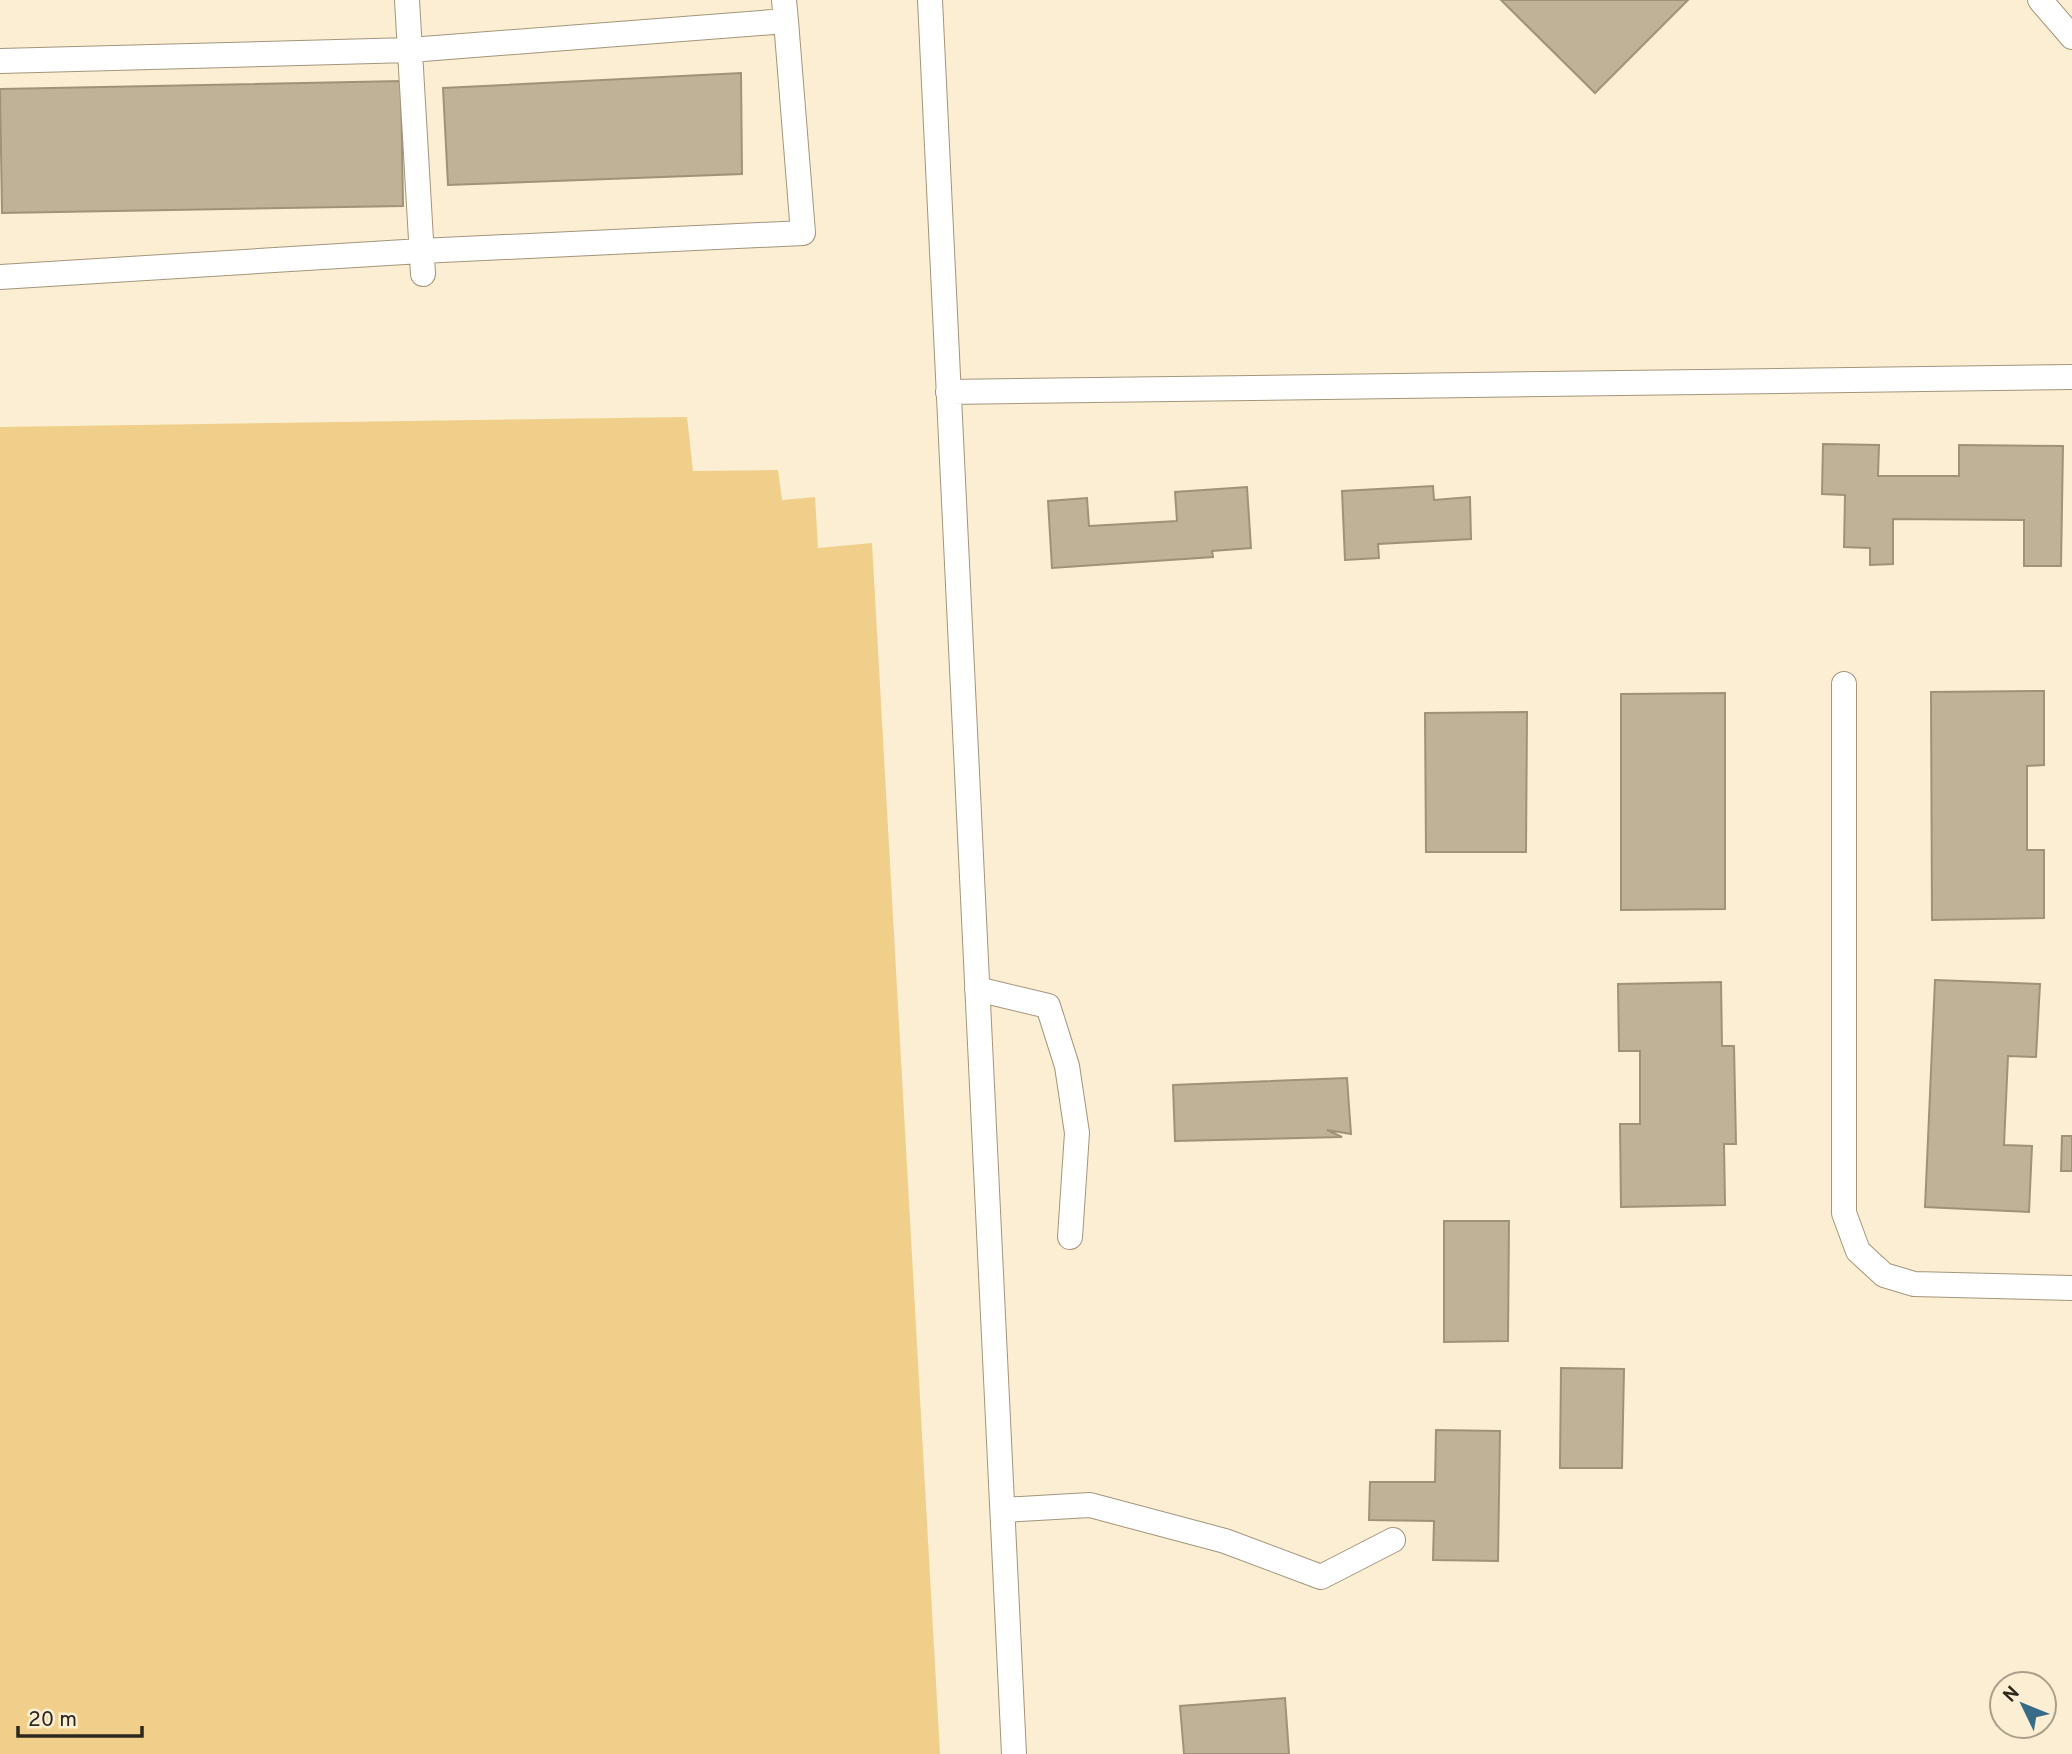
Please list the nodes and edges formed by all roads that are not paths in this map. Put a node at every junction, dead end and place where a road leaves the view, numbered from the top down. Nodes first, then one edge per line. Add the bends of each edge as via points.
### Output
1 (407, 0) edge
2 (930, 0) edge
3 (2040, 0) edge
4 (785, 11) edge
5 (2072, 37) edge
6 (410, 50) junction
7 (0, 61) edge
8 (422, 263) junction
9 (0, 277) edge
10 (2072, 377) edge
11 (948, 392) junction
12 (1844, 684) dead end
13 (977, 989) junction
14 (1070, 1237) dead end
15 (2072, 1289) edge
16 (1003, 1510) junction
17 (1393, 1540) dead end
18 (1014, 1754) edge

1 - 6 lane
2 - 11 lane
3 - 5 lane
4 - 6 lane
4 - 8 lane via 803,233
6 - 7 lane
6 - 8 lane
8 - 9 lane
10 - 11 lane
11 - 13 lane
12 - 15 lane via 1844,1213 1858,1251 1884,1275 1914,1284
13 - 14 lane via 1048,1006 1067,1066 1077,1133
13 - 16 lane
16 - 17 lane via 1090,1505 1225,1541 1321,1577
16 - 18 lane

